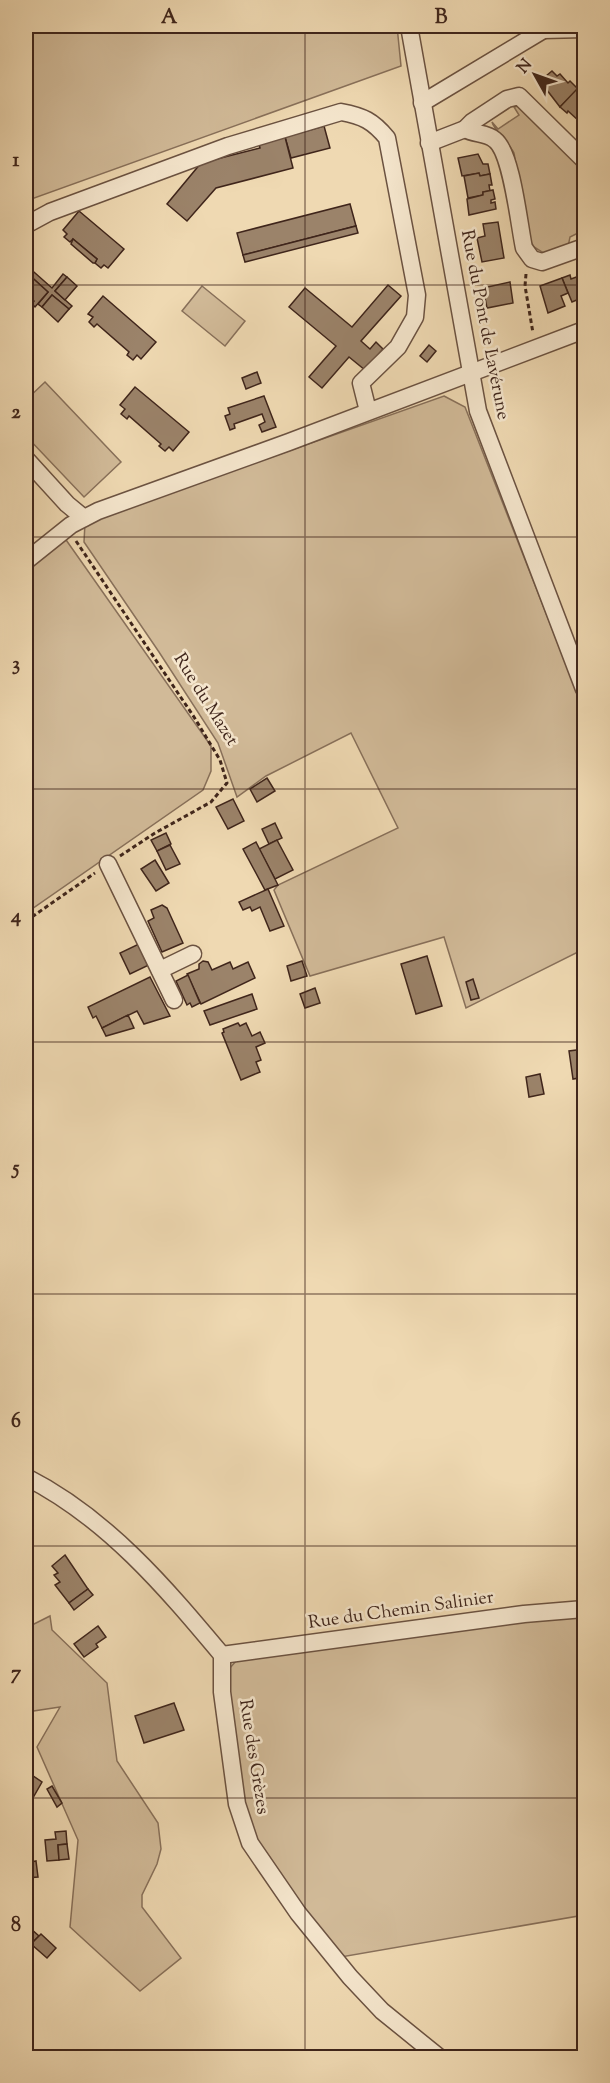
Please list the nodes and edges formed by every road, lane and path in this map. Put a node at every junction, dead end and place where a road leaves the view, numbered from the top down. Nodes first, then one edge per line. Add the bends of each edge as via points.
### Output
1 (409, 26) edge
2 (544, 27) edge
3 (585, 29) edge
4 (422, 103) junction
5 (465, 129) junction
6 (429, 142) junction
7 (585, 160) edge
8 (26, 225) edge
9 (585, 247) edge
10 (531, 259) junction
11 (585, 330) edge
12 (538, 348) junction
13 (472, 372) junction
14 (368, 411) junction
15 (26, 459) edge
16 (77, 522) junction
17 (26, 561) edge
18 (585, 689) edge
19 (108, 864) junction
20 (26, 921) edge
21 (193, 954) dead end
22 (160, 970) junction
23 (174, 1000) dead end
24 (26, 1477) edge
25 (585, 1609) edge
26 (222, 1655) junction
27 (440, 2058) edge

1 - 4 street, Rue du Pont de Lavérune
2 - 3 street
2 - 4 street
4 - 6 street, Rue du Pont de Lavérune
5 - 6 street
5 - 7 street via 507,99 519,96
5 - 10 street via 494,138 505,151 524,248
6 - 13 street, Rue du Pont de Lavérune
8 - 14 street via 50,212 228,146 342,112 375,124 387,138 417,295 415,317 398,347 361,383
9 - 10 street via 542,262
10 - 12 path via 525,286
11 - 12 street
12 - 13 street
13 - 14 street
13 - 18 street, Rue du Pont de Lavérune via 478,411
14 - 16 street
15 - 16 street via 67,504
16 - 17 street
16 - 19 path, Rue du Mazet via 76,541 194,717 220,760 227,783 211,802
19 - 20 path, Rue du Mazet
19 - 22 street
21 - 22 street
22 - 23 street
24 - 26 street via 97,1522 142,1564
25 - 26 street, Rue du Chemin Salinier
26 - 27 street, Rue des Grèzes via 222,1692 237,1804 250,1842 298,1913 350,1977 382,2011

